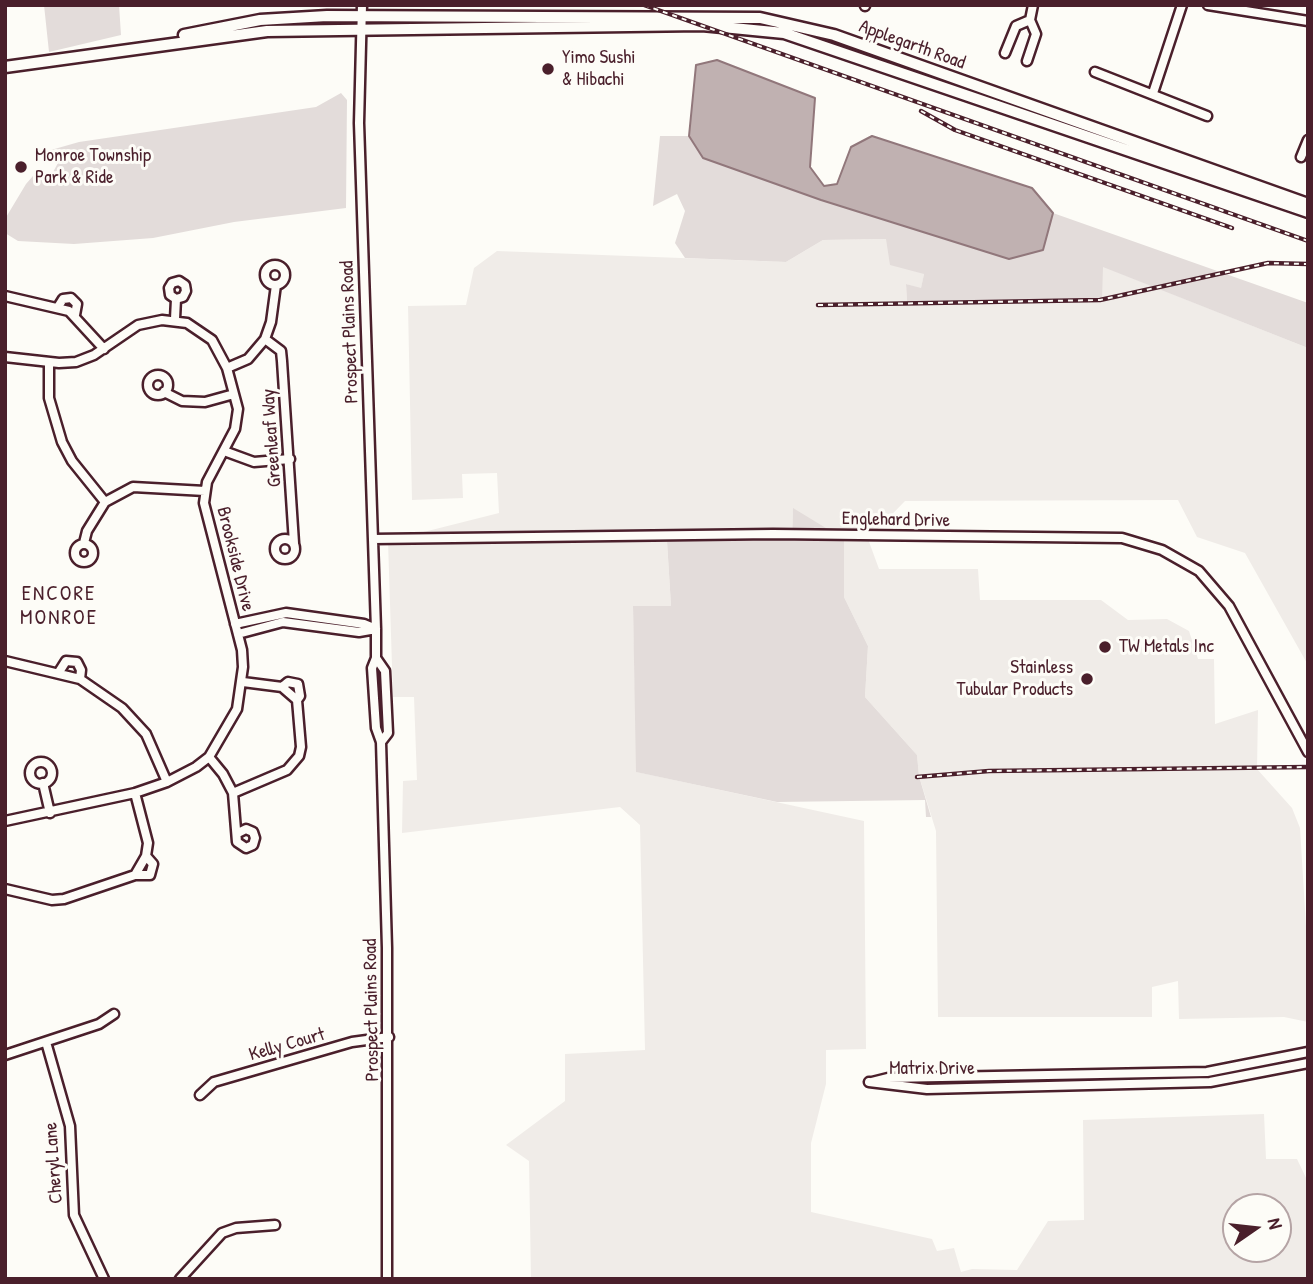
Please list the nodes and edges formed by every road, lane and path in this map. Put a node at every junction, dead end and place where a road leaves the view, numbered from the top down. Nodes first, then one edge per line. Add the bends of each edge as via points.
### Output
1 (1033, 5) edge
2 (1182, 5) edge
3 (1208, 5) edge
4 (361, 10) edge
5 (1030, 20) junction
6 (1308, 22) edge
7 (361, 28) junction
8 (1004, 54) dead end
9 (71, 58) junction
10 (1027, 61) dead end
11 (5, 67) edge
12 (1095, 72) dead end
13 (1153, 93) junction
14 (1208, 116) dead end
15 (1308, 140) edge
16 (1301, 157) dead end
17 (1308, 205) edge
18 (1308, 212) edge
19 (276, 285) dead end
20 (5, 296) edge
21 (176, 299) dead end
22 (175, 320) junction
23 (265, 339) junction
24 (104, 349) junction
25 (5, 357) edge
26 (49, 362) junction
27 (227, 368) junction
28 (164, 392) dead end
29 (234, 394) junction
30 (225, 451) junction
31 (290, 459) junction
32 (205, 491) junction
33 (106, 502) junction
34 (373, 539) junction
35 (84, 543) dead end
36 (294, 543) dead end
37 (235, 624) junction
38 (376, 629) junction
39 (238, 634) junction
40 (5, 661) edge
41 (59, 672) junction
42 (80, 679) junction
43 (243, 682) junction
44 (1308, 752) edge
45 (209, 757) junction
46 (167, 782) junction
47 (43, 783) dead end
48 (135, 793) junction
49 (233, 793) junction
50 (50, 813) junction
51 (5, 821) edge
52 (238, 833) dead end
53 (5, 888) edge
54 (114, 1014) dead end
55 (389, 1037) junction
56 (46, 1042) junction
57 (1308, 1052) edge
58 (5, 1055) edge
59 (1308, 1063) edge
60 (200, 1095) dead end
61 (275, 1225) dead end
62 (104, 1279) edge
63 (180, 1279) edge
64 (387, 1279) edge

1 - 5 street
2 - 13 street
3 - 6 street
4 - 7 street, Prospect Plains Road
4 - 9 main road, Applegarth Road via 260,20
4 - 17 main road, Applegarth Road via 760,18 797,24
5 - 8 street via 1016,26
5 - 10 street via 1036,34
7 - 9 main road, Applegarth Road via 267,31
7 - 18 main road, Applegarth Road via 702,25 784,33
7 - 34 street, Prospect Plains Road via 359,123
9 - 11 main road, Applegarth Road
12 - 13 street
13 - 14 street
15 - 16 street
19 - 23 street
20 - 24 street via 75,315
21 - 22 street
22 - 24 street via 138,325
22 - 27 street, Brookside Drive via 205,334
23 - 27 street via 248,359
23 - 31 street, Greenleaf Way via 281,351
24 - 26 street via 76,362
25 - 26 street
26 - 33 street via 50,398 62,442
27 - 29 street, Brookside Drive
28 - 29 street via 182,401 205,402
29 - 30 street, Brookside Drive via 237,419
30 - 31 street via 254,462
30 - 32 street, Brookside Drive
31 - 36 street, Greenleaf Way
32 - 33 street via 133,487
32 - 37 street, Brookside Drive via 205,510
33 - 35 street
34 - 38 street, Prospect Plains Road
34 - 44 street, Englehard Drive via 774,534 1122,538 1162,550 1199,571 1229,606
37 - 38 street via 285,613
37 - 39 street, Brookside Drive
38 - 39 street via 359,632 283,622
38 - 55 street, Prospect Plains Road via 376,658 385,671 388,733 382,741
39 - 43 street, Brookside Drive
40 - 41 street
41 - 42 street
41 - 42 street via 66,661 76,662
42 - 46 street via 135,719
43 - 45 street, Brookside Drive via 237,709
43 - 49 street via 282,687 297,700 301,747 293,764
45 - 46 street, Brookside Drive
45 - 49 street
46 - 48 street, Brookside Drive
47 - 50 street
48 - 50 street, Brookside Drive
48 - 53 street via 148,843 135,875 64,899
49 - 52 street
50 - 51 street, Brookside Drive
54 - 56 street via 99,1024
55 - 60 street, Kelly Court via 352,1042 214,1082
55 - 64 street, Prospect Plains Road
56 - 58 street
56 - 62 street, Cheryl Lane via 70,1126 74,1215
57 - 59 street, Matrix Drive via 1207,1072 869,1082 927,1089 1198,1082
61 - 63 street via 222,1233

